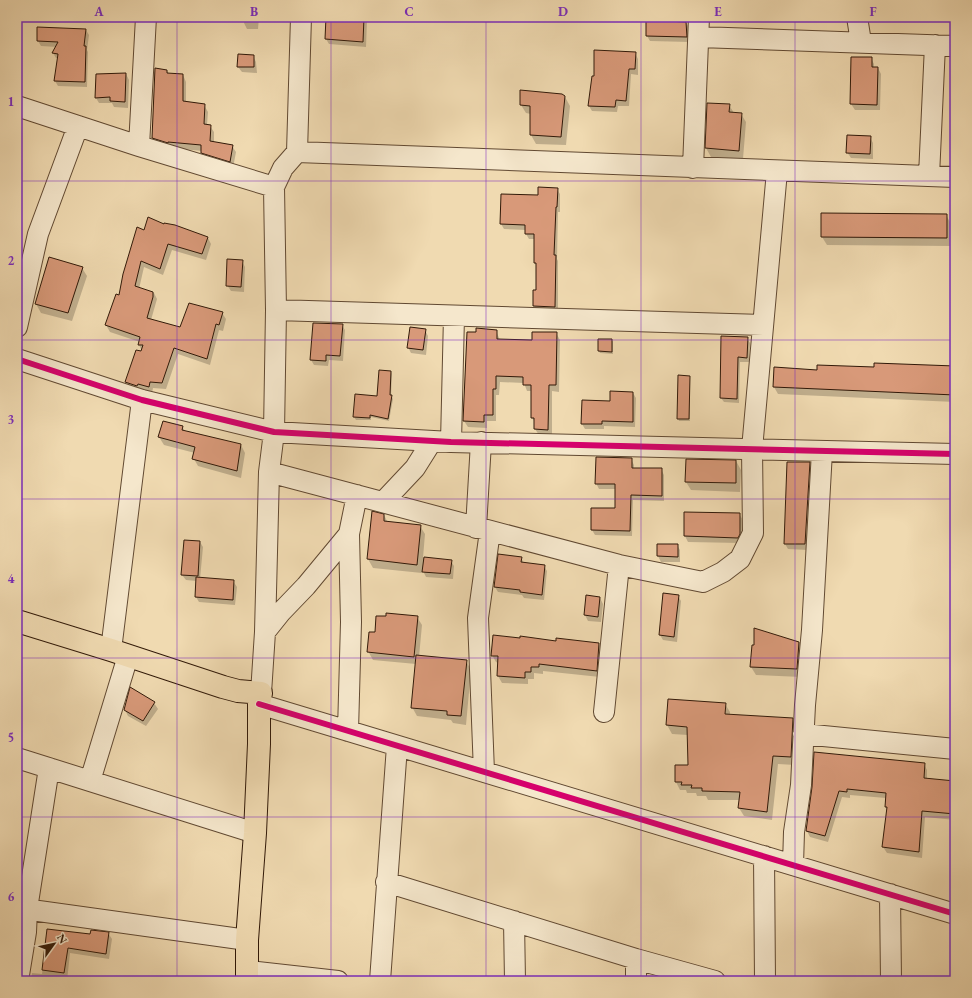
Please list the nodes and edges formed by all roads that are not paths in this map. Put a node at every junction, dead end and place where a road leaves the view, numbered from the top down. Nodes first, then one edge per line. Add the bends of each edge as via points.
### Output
1 (146, 17) edge
2 (300, 17) edge
3 (699, 17) edge
4 (857, 17) edge
5 (699, 37) junction
6 (862, 42) junction
7 (935, 45) junction
8 (955, 46) edge
9 (17, 106) edge
10 (78, 126) junction
11 (139, 146) junction
12 (297, 152) junction
13 (693, 168) junction
14 (777, 171) junction
15 (929, 176) junction
16 (955, 177) edge
17 (274, 187) junction
18 (276, 310) junction
19 (454, 316) junction
20 (763, 325) junction
21 (17, 327) edge
22 (17, 359) edge
23 (142, 400) junction
24 (274, 432) junction
25 (441, 441) junction
26 (480, 442) junction
27 (752, 449) junction
28 (822, 451) junction
29 (955, 454) edge
30 (269, 472) junction
31 (357, 495) junction
32 (383, 502) junction
33 (483, 529) junction
34 (349, 534) junction
35 (619, 565) junction
36 (17, 621) edge
37 (265, 632) junction
38 (119, 653) junction
39 (260, 698) junction
40 (604, 712) dead end
41 (348, 731) junction
42 (803, 734) junction
43 (397, 746) junction
44 (955, 749) edge
45 (17, 758) edge
46 (49, 768) junction
47 (484, 772) junction
48 (90, 781) junction
49 (254, 832) junction
50 (764, 856) junction
51 (793, 865) junction
52 (386, 882) junction
53 (890, 894) junction
54 (22, 908) edge
55 (955, 914) edge
56 (514, 921) junction
57 (247, 940) junction
58 (636, 959) junction
59 (248, 976) edge
60 (18, 981) edge
61 (338, 981) edge
62 (380, 981) edge
63 (515, 981) edge
64 (636, 981) edge
65 (715, 981) edge
66 (765, 981) edge
67 (891, 981) edge

1 - 11 street
2 - 12 street
3 - 5 street
4 - 6 street
5 - 6 street
5 - 13 street
6 - 7 street
7 - 8 street
7 - 15 street
9 - 10 street
10 - 11 street
10 - 21 street via 38,234
11 - 17 street
12 - 13 street
12 - 17 street via 283,168
13 - 14 street
14 - 15 street
14 - 20 street
15 - 16 street
17 - 18 street
18 - 19 street
18 - 24 street
19 - 20 street
19 - 25 street
20 - 27 street
22 - 23 street
23 - 24 street
23 - 38 street
24 - 25 street
24 - 30 street
25 - 26 street
25 - 32 street
26 - 27 street
26 - 33 street
27 - 28 street
27 - 35 street via 753,533 740,559 723,572 703,582
28 - 29 street
28 - 42 street via 812,630
30 - 31 street
30 - 37 street
31 - 32 street
31 - 34 street
32 - 33 street
33 - 35 street
33 - 47 street via 478,618
34 - 37 street
34 - 41 street via 351,622
35 - 40 street
36 - 38 main road
37 - 39 street
38 - 39 main road
38 - 48 street
39 - 41 street
39 - 49 main road
41 - 43 street
42 - 44 street
42 - 51 street
43 - 47 street
43 - 52 street
45 - 46 street
46 - 48 street
46 - 54 street
47 - 50 street
48 - 49 street
49 - 57 main road
50 - 51 street
50 - 66 street
51 - 53 street
52 - 56 street
52 - 62 street
53 - 55 street
53 - 67 street
54 - 57 street
54 - 60 street via 26,932
56 - 58 street
56 - 63 street
57 - 59 main road
58 - 64 street
58 - 65 street
59 - 61 street

